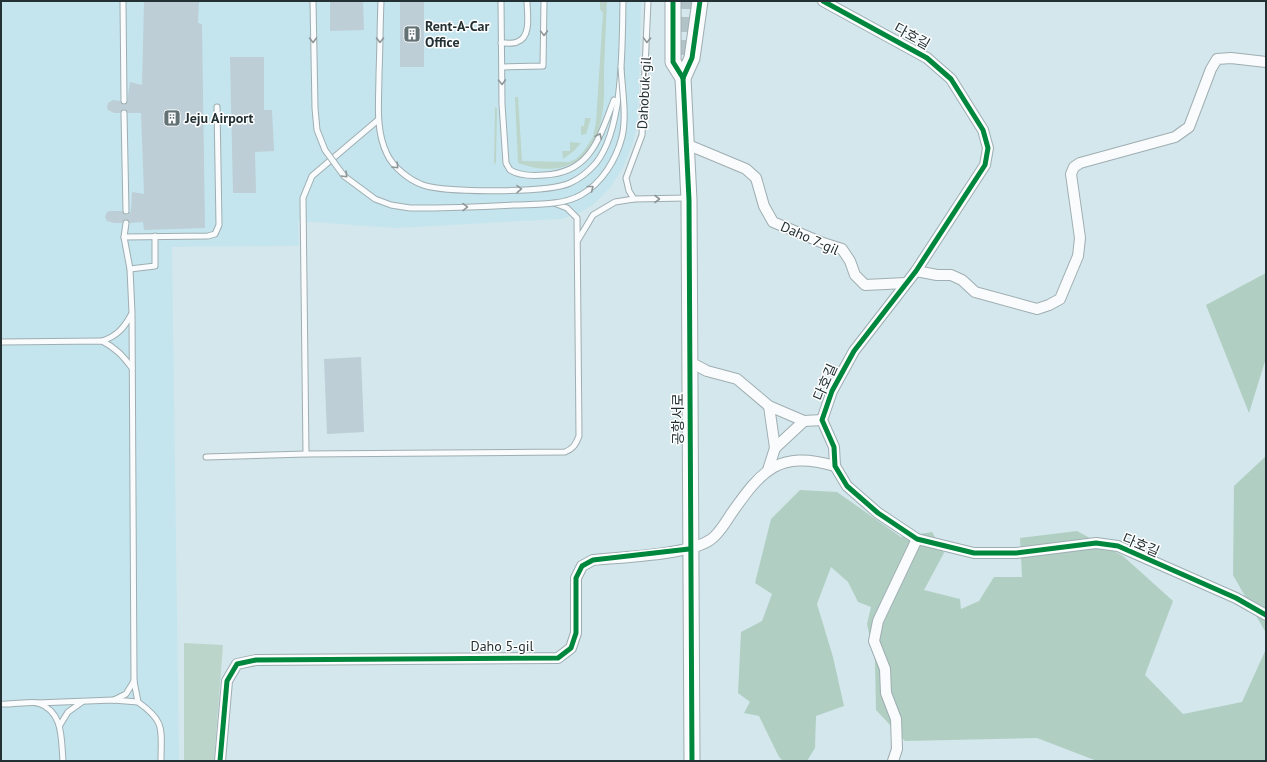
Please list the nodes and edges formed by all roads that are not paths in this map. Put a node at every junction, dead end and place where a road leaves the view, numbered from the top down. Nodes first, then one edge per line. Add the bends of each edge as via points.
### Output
1 (312, 1) edge
2 (381, 1) edge
3 (501, 1) edge
4 (527, 1) edge
5 (544, 1) edge
6 (623, 1) edge
7 (648, 1) edge
8 (673, 1) edge
9 (700, 1) edge
10 (823, 1) edge
11 (123, 2) dead end
12 (501, 43) junction
13 (1266, 62) edge
14 (502, 67) junction
15 (621, 67) junction
16 (683, 78) junction
17 (617, 92) junction
18 (124, 101) dead end
19 (217, 107) dead end
20 (124, 113) dead end
21 (378, 120) junction
22 (686, 144) junction
23 (689, 198) junction
24 (634, 199) junction
25 (554, 203) junction
26 (126, 211) dead end
27 (126, 223) dead end
28 (155, 236) junction
29 (124, 237) junction
30 (578, 241) junction
31 (130, 269) junction
32 (916, 270) junction
33 (906, 282) junction
34 (132, 313) junction
35 (102, 341) junction
36 (1, 342) edge
37 (690, 362) junction
38 (132, 369) junction
39 (769, 406) junction
40 (822, 420) junction
41 (804, 421) junction
42 (775, 448) junction
43 (306, 454) junction
44 (206, 457) dead end
45 (836, 466) junction
46 (768, 470) junction
47 (917, 539) junction
48 (690, 549) junction
49 (1266, 615) edge
50 (134, 681) junction
51 (113, 700) junction
52 (82, 702) junction
53 (138, 702) junction
54 (37, 703) junction
55 (1, 704) edge
56 (60, 725) junction
57 (63, 761) edge
58 (161, 761) edge
59 (220, 761) edge
60 (692, 761) edge
61 (893, 761) edge

1 -> 25 lane, bridge via 317,130 325,150 344,176 375,199 410,208
2 -> 21 lane
3 - 12 lane
4 - 12 lane via 527,29 524,38 517,43
5 -> 14 lane via 543,66
6 - 15 lane
7 -> 24 lane, Dahobuk-gil via 642,135 626,178
8 - 16 street via 673,62
9 - 16 street via 692,58
10 - 32 street, 다호길 via 927,58 951,79 984,130 988,148 985,165
11 - 18 lane
12 - 14 lane
13 - 32 street via 1218,59 1211,69 1189,127 1175,137 1080,163 1074,167 1071,174 1080,238 1078,256 1060,299 1050,305 1037,309 975,292 962,280 951,275
14 -> 17 lane via 506,163 510,170 523,175 557,174 577,166 592,151
15 - 17 lane
25 -> 15 lane, bridge via 581,195 600,180 610,165 622,136 624,120
16 - 22 street, 공항서로
21 -> 17 lane via 383,145 392,162 422,185 448,190 542,188 570,183 596,163 606,146 613,122
19 - 28 lane via 219,225 215,234
20 - 26 lane
21 - 43 lane via 312,176 303,198
22 - 23 street, 공항서로
22 - 33 street, Daho 7-gil via 746,169 756,178 764,206 773,222 823,244 842,249 855,275 865,285
24 -> 23 lane
23 - 37 street, 공항서로
24 - 30 lane via 615,202 593,215
25 - 30 lane via 567,208 577,218
27 - 29 lane
28 - 29 lane
28 - 31 lane via 155,266
29 - 31 lane
30 - 43 lane via 579,436 577,443 570,450
31 - 34 lane
32 - 33 street, 다호길
33 - 40 street, 다호길 via 854,351 832,391
34 - 35 lane via 124,327 113,338
34 - 38 lane
35 - 36 lane
35 - 38 lane via 123,355
37 - 39 street via 707,371 737,379
37 - 48 street, 공항서로
38 - 50 lane
39 - 41 street
39 - 42 street
40 - 41 street
40 - 45 street, 다호길 via 834,447
41 - 42 street
42 - 46 street
43 - 44 lane
45 - 46 street via 814,460 789,461
45 - 47 street, 다호길 via 847,486 878,513
46 - 48 street, Daho 5-gil via 752,484 711,540
47 - 49 street, 다호길 via 974,553 1016,553 1096,543 1118,546 1236,598
47 - 61 street via 878,621 874,641 885,669 886,693 896,719 897,749
48 - 59 street, Daho 5-gil via 593,560 582,566 576,578 576,633 570,648 558,658 256,660 237,664 227,681
48 - 60 street, 공항서로
50 - 51 lane via 126,694
50 - 53 lane
51 - 52 lane
51 - 53 lane
52 - 54 lane
52 - 56 lane via 68,712
53 - 58 lane via 155,716 160,724
54 - 55 lane
54 - 56 lane via 52,712
56 - 57 lane

